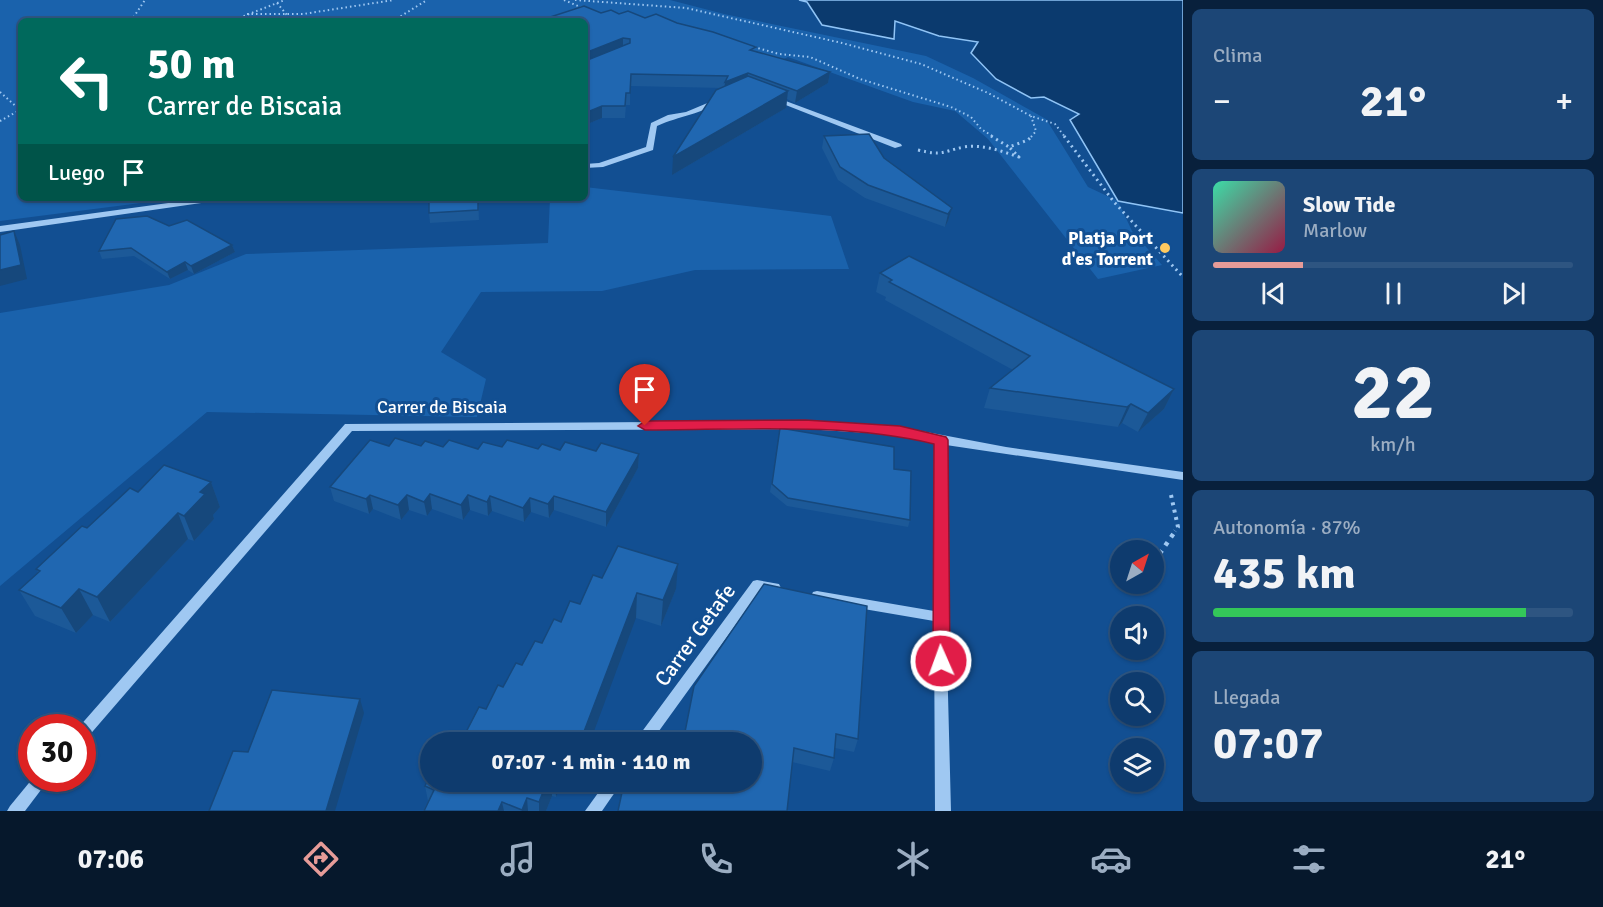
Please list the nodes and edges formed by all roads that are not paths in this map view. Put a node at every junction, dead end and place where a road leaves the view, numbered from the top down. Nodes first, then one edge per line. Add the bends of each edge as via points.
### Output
1 (768, 96) edge
2 (726, 97) edge
3 (898, 146) road end
4 (588, 166) edge
5 (201, 201) edge
6 (0, 229) edge
7 (941, 440) junction
8 (1183, 476) edge
9 (940, 617) junction
10 (96, 717) edge
11 (650, 732) edge
12 (31, 792) edge
13 (608, 792) edge
14 (15, 811) edge
15 (594, 811) edge
16 (943, 811) edge

1 - 3 street
2 - 4 street via 654,125 650,148
5 - 6 street
7 - 8 street, Carrer de Biscaia
7 - 9 street
7 - 10 street, Carrer de Biscaia via 900,431 805,425 349,427
9 - 11 street, Carrer Getafe via 757,585
9 - 16 street
12 - 14 street
13 - 15 street

